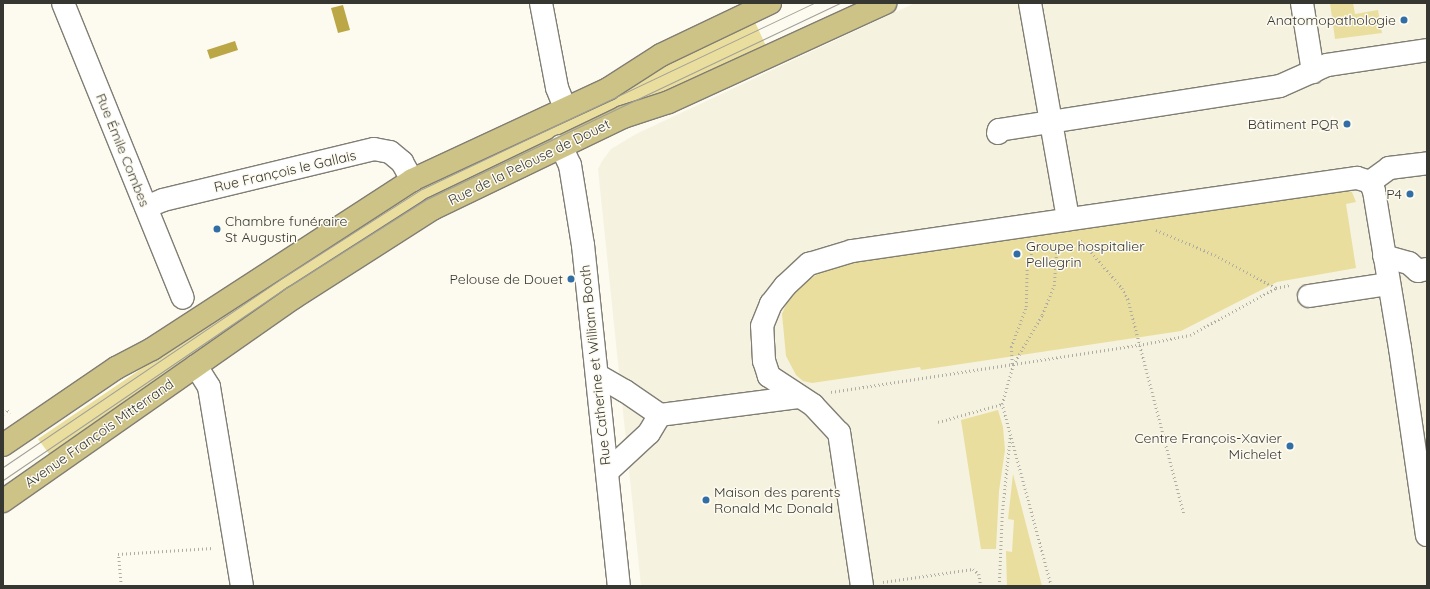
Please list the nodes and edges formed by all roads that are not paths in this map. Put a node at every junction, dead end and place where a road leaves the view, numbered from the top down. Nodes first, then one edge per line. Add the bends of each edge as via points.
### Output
1 (64, 3) edge
2 (541, 3) edge
3 (770, 3) edge
4 (885, 3) edge
5 (1030, 3) edge
6 (1302, 3) edge
7 (1427, 50) edge
8 (1313, 72) junction
9 (566, 108) junction
10 (1050, 122) junction
11 (998, 132) dead end
12 (561, 146) junction
13 (1427, 162) edge
14 (412, 180) junction
15 (1370, 182) junction
16 (146, 207) junction
17 (1066, 220) junction
18 (1384, 256) junction
19 (1427, 269) edge
20 (1388, 284) junction
21 (1302, 292) road end
22 (183, 298) dead end
23 (196, 366) junction
24 (597, 375) junction
25 (799, 397) junction
26 (660, 415) junction
27 (3, 445) edge
28 (607, 472) junction
29 (3, 501) edge
30 (1427, 535) edge
31 (242, 586) edge
32 (619, 586) edge
33 (862, 586) edge

1 - 16 street, Rue Émile Combes
2 - 9 street via 557,88
3 - 9 main road via 661,55 608,88
4 - 12 main road, Rue de la Pelouse de Douet via 669,102 623,118
5 - 10 street
6 - 8 street
7 - 8 street via 1327,65
8 - 10 street via 1280,86
9 - 14 main road
10 - 11 street
10 - 17 street
12 - 23 main road, Rue de la Pelouse de Douet via 397,229
12 - 24 street, Rue Catherine et William Booth via 570,165 583,245
13 - 15 street via 1389,168
14 - 16 street, Rue François le Gallais via 402,162 390,152 374,149 163,200
14 - 27 main road via 180,330 116,368
15 - 17 street via 1357,178
15 - 18 street via 1374,191
16 - 22 street, Rue Émile Combes
17 - 25 street via 852,251 809,264 776,298 762,326 764,360 769,376
18 - 19 street via 1409,263 1418,271
18 - 20 street
20 - 21 street
20 - 30 street
23 - 29 main road, Avenue François Mitterrand
23 - 31 street via 209,387
24 - 26 street via 626,391
24 - 28 street, Rue Catherine et William Booth
25 - 26 street
25 - 33 street via 813,405 839,433
26 - 28 street via 649,433
28 - 32 street, Rue Catherine et William Booth

